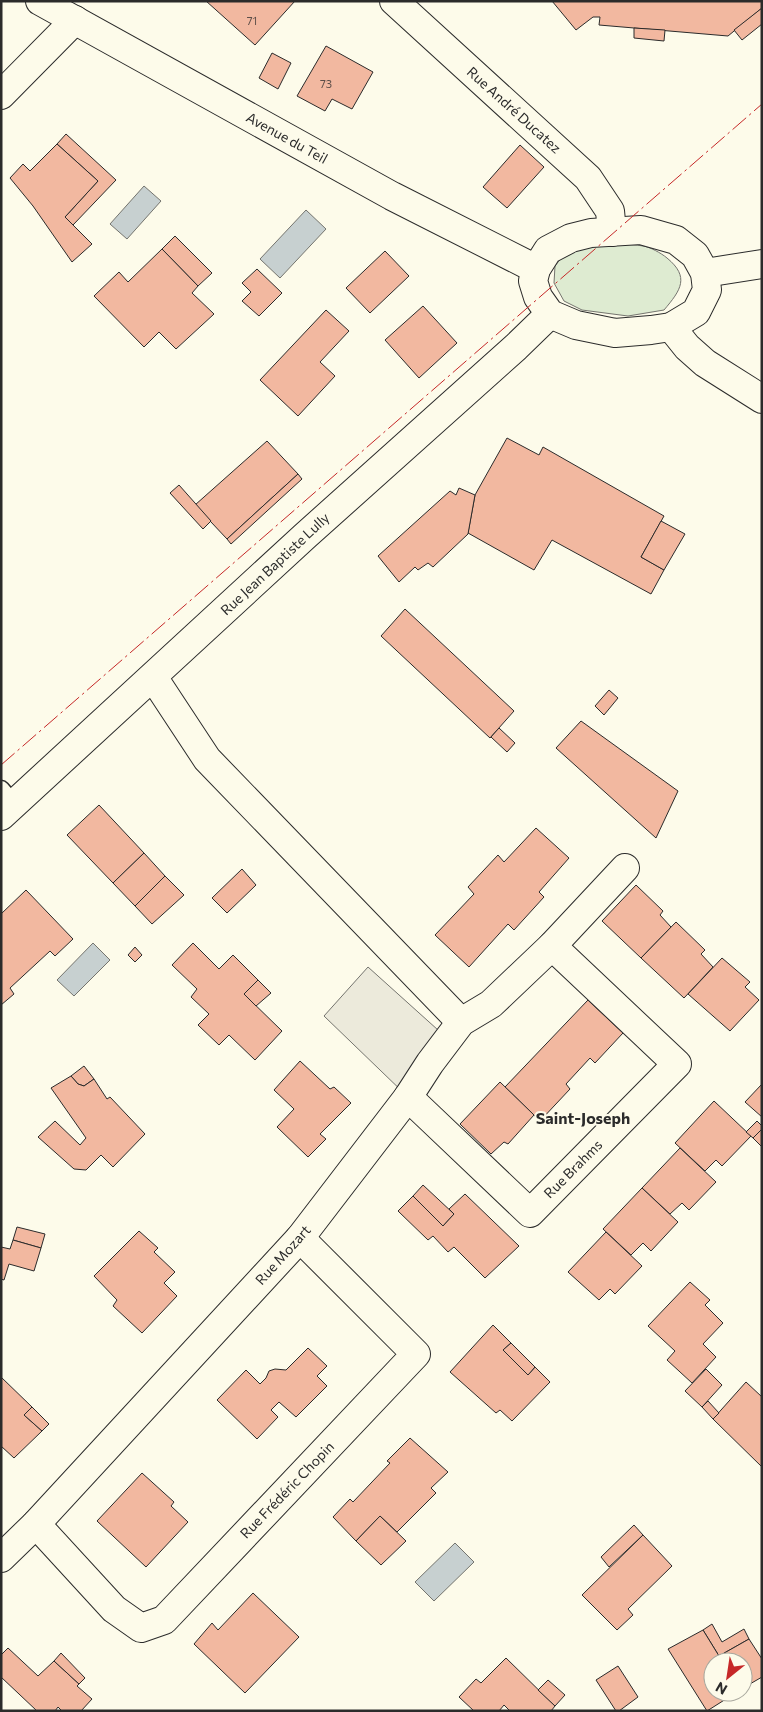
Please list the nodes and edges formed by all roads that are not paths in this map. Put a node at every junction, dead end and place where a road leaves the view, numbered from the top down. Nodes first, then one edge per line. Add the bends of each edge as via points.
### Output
1 (40, 1) edge
2 (395, 2) edge
3 (75, 20) junction
4 (1, 95) edge
5 (612, 232) junction
6 (762, 264) edge
7 (536, 269) junction
8 (705, 273) junction
9 (550, 314) junction
10 (671, 327) junction
11 (762, 400) edge
12 (153, 677) junction
13 (6, 803) edge
14 (625, 868) dead end
15 (552, 946) junction
16 (461, 1022) junction
17 (408, 1097) junction
18 (300, 1238) junction
19 (36, 1524) junction
20 (1, 1558) edge

1 - 3 street, Avenue du Teil
2 - 5 street, Rue André Ducatez via 588,178 610,211
3 - 4 street
3 - 7 street, Avenue du Teil via 392,196
5 - 7 street via 571,238 548,250
5 - 8 street via 641,230 676,240 695,255
6 - 8 street
7 - 9 street via 533,281 538,297
8 - 10 street via 707,290 696,312
9 - 10 street via 576,325 615,333
9 - 12 street, Rue Jean Baptiste Lully
10 - 11 street via 705,363
12 - 13 street, Rue Jean Baptiste Lully
12 - 16 street via 207,760
14 - 15 street, Rue Mozart
15 - 16 street, Rue Mozart via 491,1004
15 - 17 street, Rue Brahms via 677,1064 530,1213
16 - 17 street, Rue Mozart
17 - 18 street, Rue Mozart
18 - 19 street, Rue Mozart
18 - 19 street, Rue Frédéric Chopin via 416,1354 164,1620 142,1628 114,1609
19 - 20 street, Rue Mozart

